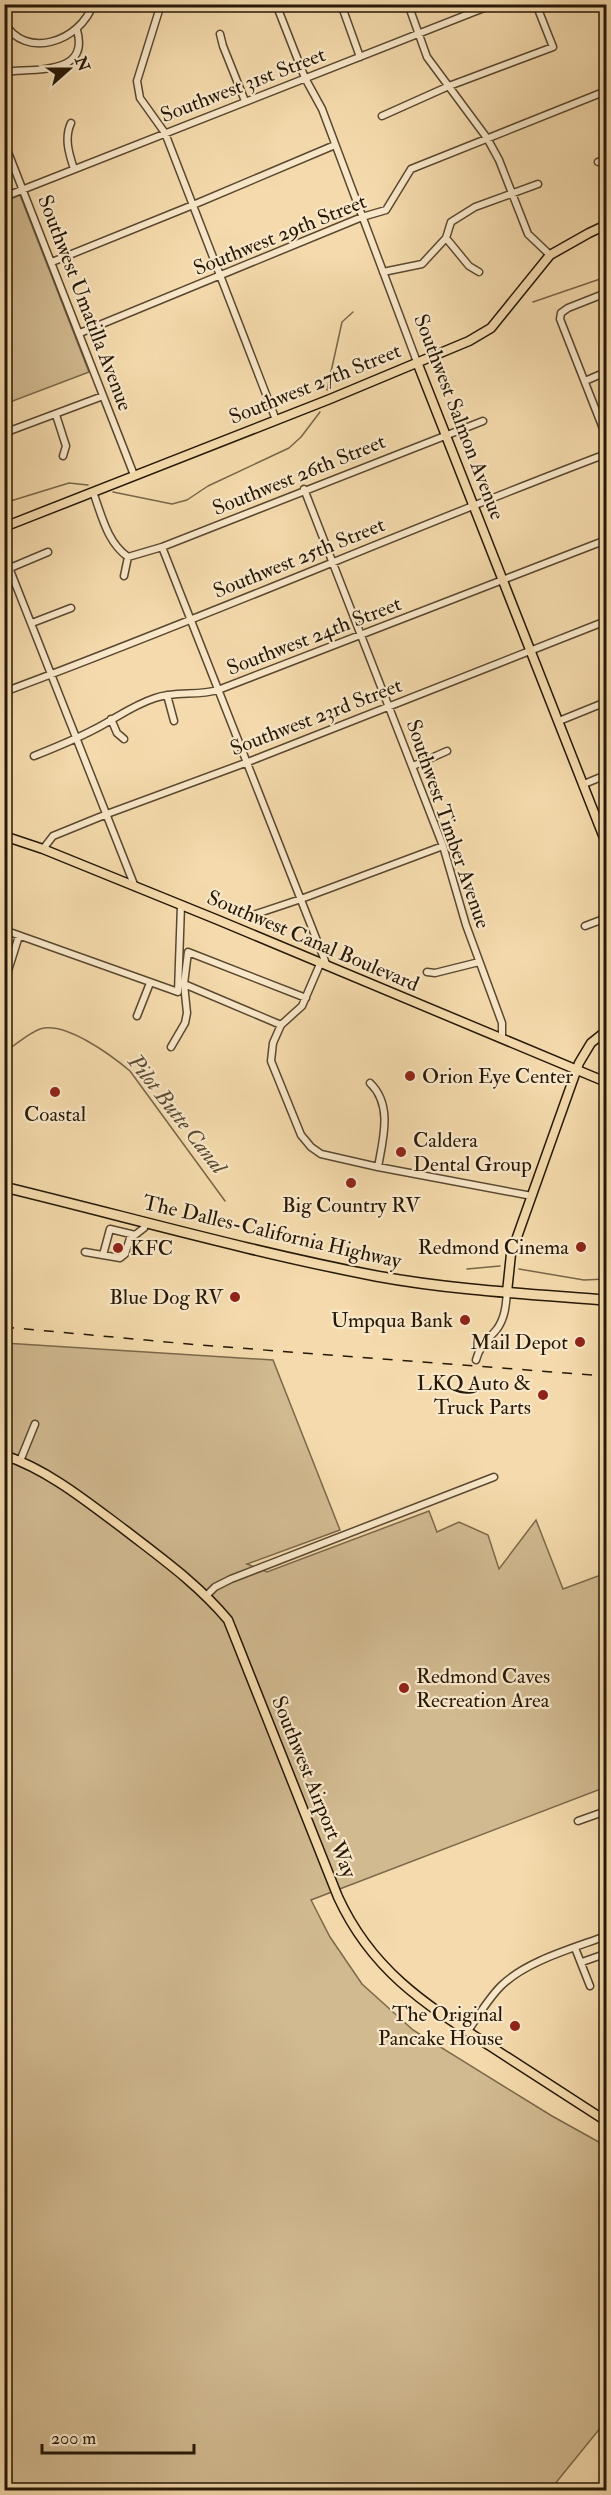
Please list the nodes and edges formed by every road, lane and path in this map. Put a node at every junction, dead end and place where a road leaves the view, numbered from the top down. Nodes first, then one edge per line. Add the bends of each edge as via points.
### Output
1 (93, 4) edge
2 (161, 4) edge
3 (276, 4) edge
4 (341, 4) edge
5 (408, 4) edge
6 (494, 4) edge
7 (536, 4) edge
8 (601, 4) edge
9 (606, 19) edge
10 (5, 23) edge
11 (78, 30) junction
12 (419, 33) junction
13 (220, 34) dead end
14 (360, 57) junction
15 (4, 72) edge
16 (305, 78) junction
17 (450, 86) junction
18 (606, 91) edge
19 (245, 101) junction
20 (382, 116) dead end
21 (71, 123) dead end
22 (165, 133) junction
23 (487, 138) junction
24 (4, 142) edge
25 (335, 145) junction
26 (606, 159) edge
27 (598, 162) dead end
28 (74, 169) junction
29 (538, 184) dead end
30 (23, 190) junction
31 (512, 193) junction
32 (4, 197) edge
33 (193, 205) junction
34 (362, 217) junction
35 (606, 225) edge
36 (446, 238) junction
37 (550, 255) junction
38 (52, 262) junction
39 (383, 272) junction
40 (479, 273) dead end
41 (220, 277) junction
42 (606, 293) edge
43 (80, 333) junction
44 (417, 362) junction
45 (606, 372) edge
46 (585, 381) junction
47 (103, 396) junction
48 (56, 415) junction
49 (276, 420) junction
50 (483, 421) dead end
51 (4, 433) edge
52 (445, 435) junction
53 (606, 436) edge
54 (606, 454) edge
55 (63, 456) dead end
56 (135, 475) junction
57 (304, 489) junction
58 (93, 492) junction
59 (474, 504) junction
60 (4, 527) edge
61 (606, 540) edge
62 (162, 548) junction
63 (48, 552) dead end
64 (4, 555) edge
65 (128, 557) junction
66 (333, 562) junction
67 (10, 568) junction
68 (124, 576) dead end
69 (501, 580) junction
70 (71, 608) dead end
71 (191, 620) junction
72 (606, 621) edge
73 (32, 623) junction
74 (362, 636) junction
75 (529, 651) junction
76 (51, 675) junction
77 (218, 690) junction
78 (4, 692) edge
79 (167, 695) junction
80 (606, 702) edge
81 (389, 706) junction
82 (111, 719) junction
83 (174, 721) dead end
84 (559, 721) junction
85 (76, 739) junction
86 (124, 740) dead end
87 (447, 752) dead end
88 (34, 756) dead end
89 (248, 762) junction
90 (413, 766) junction
91 (606, 775) edge
92 (584, 784) junction
93 (107, 814) junction
94 (4, 836) edge
95 (606, 843) edge
96 (443, 846) junction
97 (43, 849) junction
98 (136, 887) junction
99 (301, 899) junction
100 (181, 905) junction
101 (247, 917) dead end
102 (606, 918) edge
103 (585, 926) dead end
104 (4, 930) edge
105 (19, 936) junction
106 (479, 962) junction
107 (324, 966) junction
108 (427, 972) dead end
109 (7, 974) dead end
110 (150, 983) junction
111 (184, 984) junction
112 (306, 998) junction
113 (136, 1016) dead end
114 (281, 1025) junction
115 (606, 1030) edge
116 (502, 1038) junction
117 (171, 1047) dead end
118 (576, 1070) junction
119 (606, 1082) edge
120 (370, 1083) dead end
121 (378, 1167) junction
122 (4, 1187) edge
123 (532, 1196) junction
124 (146, 1222) junction
125 (131, 1235) junction
126 (85, 1252) dead end
127 (103, 1255) junction
128 (507, 1292) junction
129 (606, 1300) edge
130 (476, 1360) dead end
131 (35, 1424) dead end
132 (4, 1455) edge
133 (20, 1461) junction
134 (494, 1477) dead end
135 (207, 1595) junction
136 (606, 1811) edge
137 (578, 1821) dead end
138 (606, 1936) edge
139 (575, 1947) junction
140 (602, 1955) dead end
141 (582, 1962) junction
142 (590, 1986) dead end
143 (468, 2031) junction
144 (606, 2121) edge

1 - 11 street
2 - 22 street via 137,81 140,98
3 - 16 street, Southwest Salmon Avenue
4 - 14 street
5 - 12 street
6 - 12 street, Southwest 31st Street
7 - 17 street via 553,47
8 - 9 street
10 - 11 street via 19,39 29,43 43,44
11 - 15 street via 80,49 73,60 58,67
12 - 14 street, Southwest 31st Street
12 - 17 street via 427,57
13 - 19 street
14 - 16 street, Southwest 31st Street
16 - 19 street, Southwest 31st Street
16 - 25 street, Southwest Salmon Avenue
17 - 20 street
17 - 23 street
18 - 23 street, Southwest 29th Street
19 - 22 street, Southwest 31st Street
21 - 28 street via 68,152
22 - 28 street, Southwest 31st Street
22 - 33 street
23 - 31 street
23 - 34 street, Southwest 29th Street via 411,169 386,210
24 - 30 street, Southwest Umatilla Avenue
25 - 33 street
25 - 34 street, Southwest Salmon Avenue
26 - 27 street
28 - 30 street, Southwest 31st Street
29 - 31 street
30 - 32 street, Southwest 31st Street
30 - 38 street, Southwest Umatilla Avenue
31 - 36 street via 475,207 451,222
31 - 37 street via 528,234
33 - 38 street
33 - 41 street
34 - 39 street, Southwest Salmon Avenue
34 - 41 street, Southwest 29th Street
35 - 37 main road, Southwest 27th Street
36 - 39 street via 422,264
36 - 40 street
37 - 44 main road, Southwest 27th Street via 491,328
38 - 43 street, Southwest Umatilla Avenue
39 - 44 street, Southwest Salmon Avenue
41 - 43 street, Southwest 29th Street
41 - 49 street
42 - 46 street via 561,313
43 - 47 street, Southwest Umatilla Avenue
44 - 49 main road, Southwest 27th Street
44 - 52 main road, Southwest Salmon Avenue
45 - 46 street
46 - 53 street
47 - 48 street
47 - 56 street, Southwest Umatilla Avenue
48 - 51 street
48 - 55 street via 66,446
49 - 56 main road, Southwest 27th Street
50 - 52 street, Southwest 26th Street
52 - 57 street, Southwest 26th Street
52 - 59 main road, Southwest Salmon Avenue
54 - 59 street, Southwest 25th Street
56 - 58 main road, Southwest 27th Street
57 - 62 street, Southwest 26th Street
57 - 66 street, Southwest Timber Avenue
58 - 60 main road, Southwest 27th Street
58 - 65 street via 110,537
59 - 66 street, Southwest 25th Street
59 - 69 main road, Southwest Salmon Avenue
61 - 69 street, Southwest 24th Street
62 - 65 street, Southwest 26th Street
62 - 71 street
63 - 67 street
64 - 67 street
65 - 68 street
66 - 71 street, Southwest 25th Street
66 - 74 street, Southwest Timber Avenue
67 - 73 street
69 - 74 street, Southwest 24th Street
69 - 75 main road, Southwest Salmon Avenue
70 - 73 street
71 - 76 street, Southwest 25th Street
71 - 77 street
72 - 75 street, Southwest 23rd Street
73 - 76 street
74 - 77 street, Southwest 24th Street
74 - 81 street, Southwest Timber Avenue
75 - 81 street, Southwest 23rd Street
75 - 84 main road, Southwest Salmon Avenue
76 - 78 street, Southwest 25th Street
76 - 85 street
77 - 79 street, Southwest 24th Street
77 - 89 street
79 - 82 street, Southwest 24th Street
79 - 83 street
80 - 84 street
81 - 89 street, Southwest 23rd Street
81 - 90 street, Southwest Timber Avenue
82 - 85 street, Southwest 24th Street
82 - 86 street
84 - 92 main road, Southwest Salmon Avenue
85 - 88 street, Southwest 24th Street
85 - 93 street
87 - 90 street
89 - 93 street, Southwest 23rd Street
89 - 99 street
90 - 96 street, Southwest Timber Avenue
91 - 92 street
92 - 95 main road, Southwest Salmon Avenue
93 - 97 street, Southwest 23rd Street via 53,836
93 - 98 street
94 - 97 main road, Southwest Canal Boulevard
96 - 99 street
96 - 106 street, Southwest Timber Avenue
97 - 98 main road, Southwest Canal Boulevard
98 - 100 main road, Southwest Canal Boulevard
99 - 101 street
99 - 107 street
100 - 107 main road, Southwest Canal Boulevard
100 - 110 street via 178,992
102 - 103 street
104 - 105 street
105 - 109 street
105 - 110 street
106 - 108 street
106 - 116 street, Southwest Timber Avenue via 502,1023
107 - 112 street
107 - 116 main road, Southwest Canal Boulevard
110 - 113 street
111 - 112 street via 188,952
111 - 114 street
111 - 117 street via 185,1023
112 - 114 street
114 - 121 street via 271,1061 301,1135 321,1154
115 - 118 main road via 591,1043
116 - 118 main road, Southwest Canal Boulevard
118 - 119 main road, Southwest Canal Boulevard
118 - 123 main road
120 - 121 street via 383,1104 385,1124
121 - 123 street
122 - 124 highway, The Dalles-California Highway
123 - 128 main road via 511,1254
124 - 125 street via 144,1228
124 - 128 highway, The Dalles-California Highway via 378,1276
125 - 127 street via 122,1257
125 - 127 street via 110,1229
126 - 127 street
128 - 129 highway, The Dalles-California Highway
128 - 130 street via 500,1323 481,1345
131 - 133 street
132 - 133 main road, Southwest Airport Way
133 - 135 main road, Southwest Airport Way via 80,1496
134 - 135 street via 231,1579
135 - 143 main road, Southwest Airport Way via 228,1620 330,1878 354,1928 393,1977
136 - 137 street
138 - 139 street
139 - 141 street
139 - 143 street via 533,1965 502,1985
140 - 141 street
141 - 142 street
143 - 144 main road, Southwest Airport Way

